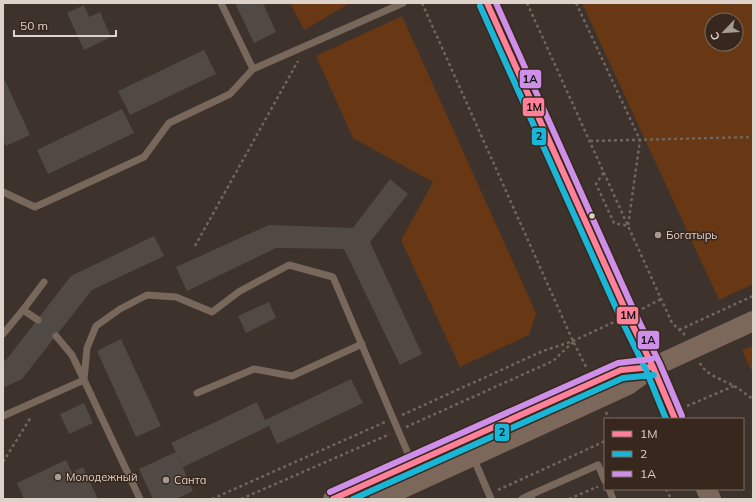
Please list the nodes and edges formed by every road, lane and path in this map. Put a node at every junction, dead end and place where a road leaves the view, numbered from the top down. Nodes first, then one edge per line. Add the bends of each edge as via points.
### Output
1 (221, 3) edge
2 (403, 3) edge
3 (422, 3) edge
4 (487, 3) edge
5 (527, 3) edge
6 (576, 3) edge
7 (300, 57) dead end
8 (253, 70) junction
9 (753, 137) edge
10 (640, 140) junction
11 (590, 141) junction
12 (604, 172) junction
13 (3, 192) edge
14 (628, 226) junction
15 (195, 246) dead end
16 (44, 282) dead end
17 (753, 296) edge
18 (23, 310) junction
19 (38, 320) dead end
20 (753, 321) edge
21 (3, 334) edge
22 (56, 336) dead end
23 (362, 344) junction
24 (653, 367) junction
25 (84, 380) junction
26 (197, 393) dead end
27 (753, 399) edge
28 (674, 415) edge
29 (3, 416) edge
30 (30, 417) dead end
31 (398, 431) junction
32 (604, 441) edge
33 (473, 457) junction
34 (3, 462) edge
35 (412, 464) junction
36 (604, 479) edge
37 (666, 490) edge
38 (706, 490) edge
39 (600, 493) dead end
40 (490, 496) edge
41 (531, 497) edge
42 (140, 499) edge
43 (241, 499) edge
44 (333, 499) edge
45 (379, 499) edge
46 (522, 499) edge
47 (569, 499) edge
48 (671, 499) edge
49 (711, 499) edge

1 - 8 lane
2 - 8 lane
3 - 31 path via 573,341 553,361
4 - 24 main road
5 - 11 path
6 - 10 path
7 - 15 path
8 - 13 lane via 230,94 169,123 144,157 35,207
9 - 10 path
10 - 11 path
10 - 14 path
11 - 12 path
12 - 14 path
12 - 14 path via 596,184 614,223
14 - 17 path via 672,323 679,330
16 - 18 lane
18 - 19 lane
18 - 21 lane
20 - 24 main road
22 - 25 lane via 72,355
23 - 25 lane via 333,277 289,265 240,291 212,312 176,297 147,295 120,309 96,326 87,348
23 - 26 lane via 292,376 254,369
23 - 31 lane
24 - 28 main road
24 - 33 main road via 628,385
24 - 35 main road via 621,370
25 - 29 lane
25 - 42 lane
27 - 28 path via 734,386
30 - 34 path
31 - 35 lane
31 - 43 path
32 - 40 path
33 - 40 lane
33 - 45 main road
35 - 44 main road
36 - 41 lane via 598,465
37 - 48 path
38 - 49 main road
39 - 47 path via 597,487
41 - 46 lane

